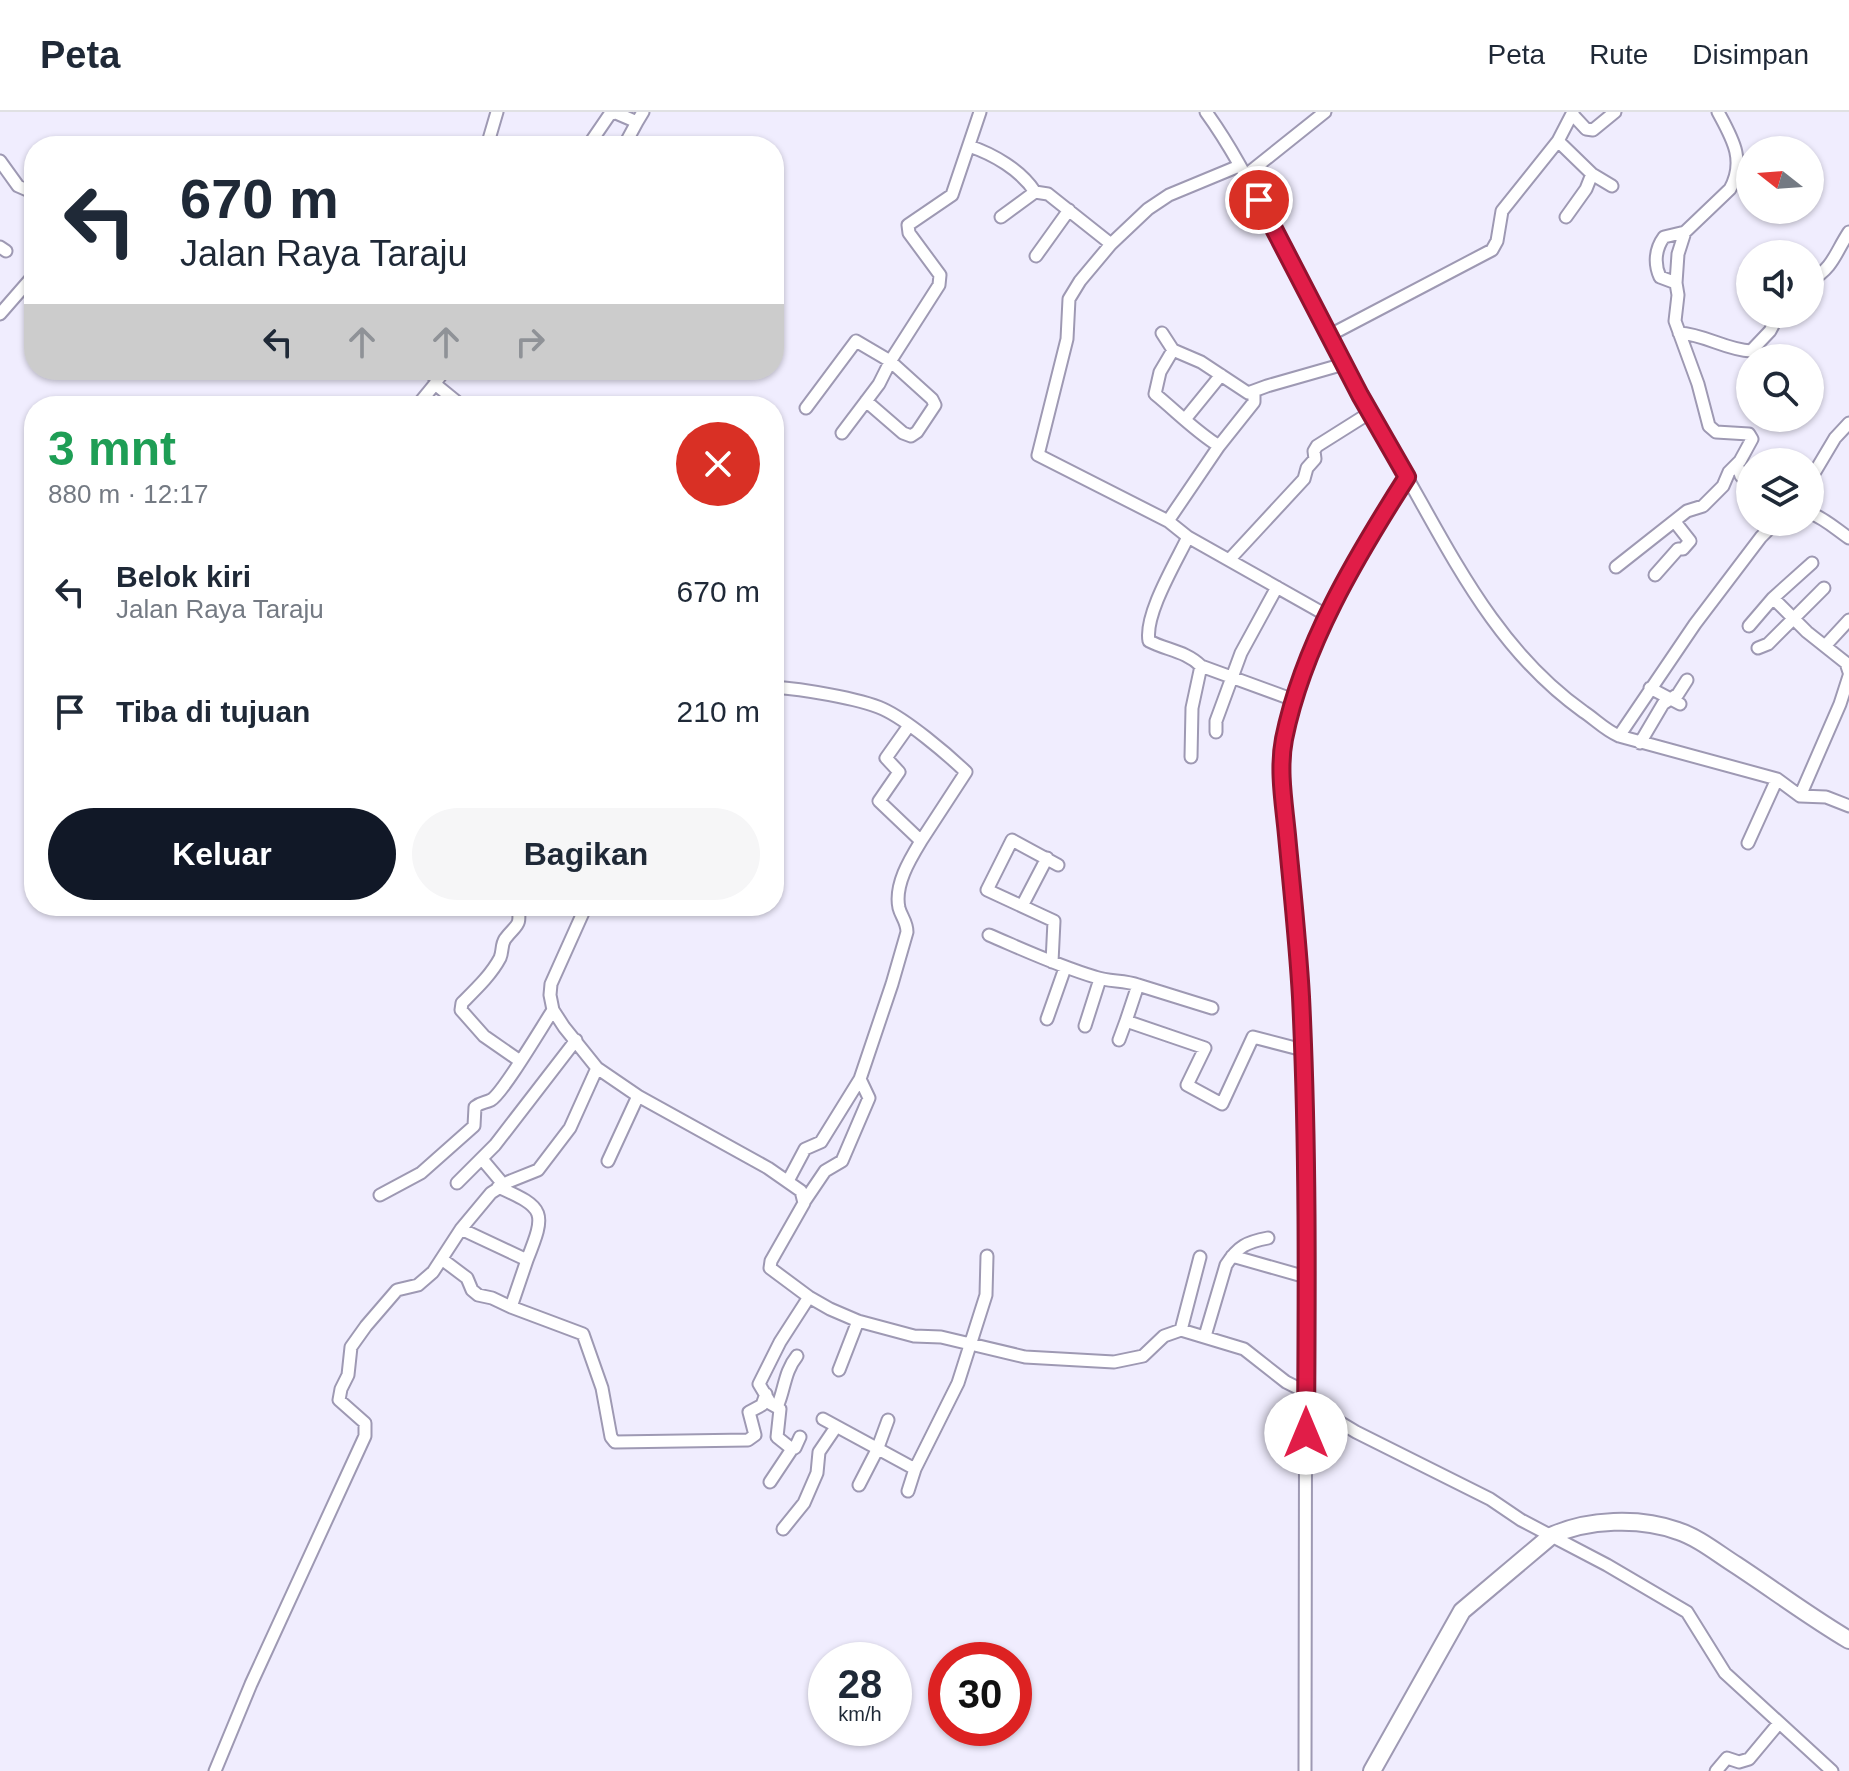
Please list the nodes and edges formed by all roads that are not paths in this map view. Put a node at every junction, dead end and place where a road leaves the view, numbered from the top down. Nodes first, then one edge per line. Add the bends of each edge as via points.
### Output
1 (497, 112) edge
2 (980, 112) edge
3 (1206, 112) edge
4 (1325, 112) edge
5 (1615, 112) edge
6 (1718, 112) edge
7 (1573, 113) edge
8 (640, 117) edge
9 (490, 136) edge
10 (595, 136) edge
11 (630, 136) edge
12 (1558, 141) junction
13 (969, 146) junction
14 (1, 164) edge
15 (1242, 170) junction
16 (1592, 174) junction
17 (1612, 186) dead end
18 (24, 189) edge
19 (1035, 192) junction
20 (1069, 210) junction
21 (1001, 217) dead end
22 (1566, 217) dead end
23 (1685, 232) junction
24 (1849, 232) edge
25 (1111, 244) junction
26 (1036, 256) dead end
27 (1824, 271) edge
28 (1676, 283) junction
29 (24, 286) edge
30 (0, 314) edge
31 (1772, 328) edge
32 (1162, 333) dead end
33 (1679, 333) junction
34 (1330, 335) junction
35 (1173, 350) junction
36 (890, 361) junction
37 (1344, 364) junction
38 (1221, 375) junction
39 (437, 380) edge
40 (441, 380) edge
41 (1254, 392) junction
42 (425, 396) edge
43 (454, 396) edge
44 (866, 401) junction
45 (806, 408) dead end
46 (1371, 412) junction
47 (1186, 418) junction
48 (1849, 423) edge
49 (842, 433) dead end
50 (1219, 446) junction
51 (1748, 448) edge
52 (1824, 456) edge
53 (1736, 465) edge
54 (1407, 477) junction
55 (1824, 519) edge
56 (1168, 521) junction
57 (1675, 522) junction
58 (1762, 536) edge
59 (1188, 537) junction
60 (1849, 538) edge
61 (1229, 560) junction
62 (1812, 563) dead end
63 (1616, 567) dead end
64 (1655, 575) dead end
65 (1277, 587) junction
66 (1824, 588) dead end
67 (1773, 598) junction
68 (1328, 616) junction
69 (1793, 617) junction
70 (1849, 620) edge
71 (1749, 626) dead end
72 (1825, 646) junction
73 (1758, 648) dead end
74 (1201, 666) junction
75 (1849, 674) edge
76 (1232, 676) junction
77 (1687, 680) dead end
78 (784, 688) edge
79 (1650, 688) junction
80 (1294, 700) junction
81 (1674, 702) junction
82 (908, 727) junction
83 (1216, 732) dead end
84 (1619, 736) junction
85 (1640, 743) junction
86 (1191, 757) dead end
87 (1777, 779) junction
88 (1800, 796) junction
89 (1849, 806) edge
90 (921, 841) junction
91 (1748, 843) dead end
92 (1047, 858) junction
93 (1058, 865) dead end
94 (1022, 906) junction
95 (520, 916) edge
96 (581, 916) edge
97 (989, 935) dead end
98 (1052, 962) junction
99 (1065, 968) junction
100 (1100, 979) junction
101 (1138, 985) junction
102 (1212, 1008) dead end
103 (553, 1010) junction
104 (1047, 1019) dead end
105 (1126, 1021) junction
106 (1085, 1026) dead end
107 (576, 1040) junction
108 (1119, 1040) dead end
109 (1303, 1050) junction
110 (520, 1061) junction
111 (597, 1068) junction
112 (860, 1079) junction
113 (638, 1096) junction
114 (482, 1159) junction
115 (608, 1161) dead end
116 (788, 1181) junction
117 (457, 1183) dead end
118 (500, 1186) junction
119 (380, 1195) dead end
120 (804, 1203) junction
121 (461, 1229) junction
122 (1268, 1238) dead end
123 (987, 1256) dead end
124 (1232, 1256) junction
125 (1200, 1257) dead end
126 (443, 1260) junction
127 (527, 1260) junction
128 (1306, 1277) junction
129 (809, 1297) junction
130 (511, 1307) junction
131 (858, 1321) junction
132 (1181, 1330) junction
133 (1205, 1336) junction
134 (970, 1345) junction
135 (797, 1356) dead end
136 (839, 1370) dead end
137 (766, 1394) junction
138 (1306, 1397) junction
139 (777, 1407) junction
140 (823, 1419) dead end
141 (888, 1420) dead end
142 (836, 1427) junction
143 (800, 1437) dead end
144 (792, 1449) junction
145 (877, 1450) junction
146 (915, 1469) junction
147 (770, 1482) dead end
148 (859, 1485) dead end
149 (908, 1491) dead end
150 (783, 1529) dead end
151 (1551, 1536) junction
152 (1849, 1640) edge
153 (1779, 1723) junction
154 (1825, 1769) edge
155 (215, 1771) edge
156 (1305, 1771) edge
157 (1372, 1771) edge
158 (1716, 1771) edge

1 - 9 street
2 - 13 street
3 - 15 street
4 - 15 street
5 - 7 street via 1593,130
6 - 23 street via 1737,153 1737,173 1730,189
7 - 12 street
8 - 10 street via 610,114
8 - 11 street
12 - 16 street
12 - 34 street via 1502,211 1492,250
13 - 19 street via 992,155
13 - 36 street via 952,195 908,225 941,280
14 - 18 street
15 - 25 street via 1169,195
15 - 34 street
16 - 17 street
16 - 22 street
19 - 20 street via 1048,194
19 - 21 street
20 - 25 street
20 - 26 street
23 - 28 street
23 - 28 street via 1664,237 1656,257 1660,277
24 - 27 street
25 - 56 street via 1069,299 1067,339 1038,455
28 - 33 street
29 - 30 street
31 - 33 street via 1751,351
32 - 35 street
33 - 51 street via 1711,430 1751,436
34 - 37 street
35 - 38 street
35 - 47 street via 1155,394
36 - 44 street
36 - 44 street via 932,399 933,409 917,432 907,435
36 - 45 street via 854,342
37 - 41 street
37 - 46 street
38 - 41 street via 1243,391
38 - 47 street
39 - 42 street
40 - 43 street
41 - 50 street via 1254,402
44 - 49 street
46 - 54 street
46 - 61 street via 1317,446 1304,479
47 - 50 street via 1191,428
48 - 52 street
50 - 56 street
53 - 57 street via 1703,506
54 - 68 street
54 - 84 street via 1457,568 1509,643 1554,689
55 - 60 street
56 - 59 street
57 - 63 street
57 - 64 street via 1690,541
58 - 79 street
59 - 61 street
59 - 74 street via 1148,635 1154,644 1177,650
61 - 65 street
62 - 67 street
65 - 68 street
65 - 76 street
66 - 69 street
67 - 69 street
67 - 71 street
68 - 80 street
69 - 72 street
69 - 73 street
70 - 72 street
72 - 75 street via 1846,663
74 - 76 street
74 - 86 street via 1192,708
75 - 88 street
76 - 80 street
76 - 83 street
77 - 81 street
78 - 82 street via 871,704
79 - 81 street
79 - 84 street
80 - 109 street via 1281,775
81 - 85 street via 1652,720
82 - 90 street via 886,758 899,772 879,801
82 - 90 street via 967,774
84 - 85 street
85 - 87 street
87 - 88 street
87 - 91 street
88 - 89 street via 1826,797
90 - 112 street via 901,885 899,910 907,932
92 - 93 street
92 - 94 street
92 - 94 street via 1012,840 987,890
94 - 98 street via 1054,921
95 - 110 street via 497,962 461,1010 484,1036
96 - 103 street via 551,984
97 - 98 street
98 - 99 street
99 - 100 street
99 - 104 street
100 - 101 street
100 - 106 street
101 - 102 street
101 - 105 street
103 - 107 street
103 - 110 street
105 - 108 street
105 - 109 street via 1205,1048 1187,1085 1222,1104 1253,1037
107 - 111 street
107 - 114 street
109 - 128 street
110 - 119 street via 492,1100 475,1107 474,1126 440,1159
111 - 113 street
111 - 118 street via 553,1153 529,1175
112 - 116 street via 821,1142 805,1149
112 - 120 street via 869,1098 842,1161 825,1171
113 - 115 street
113 - 116 street
114 - 117 street
114 - 118 street
116 - 120 street via 801,1191
118 - 121 street
118 - 127 street via 528,1200 539,1216
120 - 129 street via 770,1268
121 - 126 street
121 - 127 street
122 - 124 street via 1240,1245
123 - 134 street via 986,1295
124 - 128 street
124 - 133 street
125 - 132 street
126 - 130 street via 467,1278 478,1295
126 - 155 street via 418,1285 397,1290 353,1342 339,1400 365,1423 365,1436
127 - 130 street
128 - 138 street
129 - 131 street
129 - 137 street via 761,1378
130 - 137 street via 586,1337 615,1442 748,1440 755,1435 749,1412 762,1405
131 - 134 street
131 - 136 street
132 - 133 street
132 - 134 street via 1131,1360 1114,1362 1025,1357
133 - 138 street via 1244,1349
134 - 146 street via 948,1407
135 - 139 street via 785,1374
137 - 139 street
138 - 151 street via 1356,1432
138 - 156 street
139 - 144 street via 777,1437
140 - 142 street
141 - 145 street
142 - 145 street
142 - 150 street via 819,1452 817,1473 804,1503
143 - 144 street
144 - 147 street
145 - 146 street
145 - 148 street
146 - 149 street
151 - 152 main road via 1568,1528 1615,1523 1678,1530
151 - 153 street via 1687,1612 1725,1673
151 - 157 main road via 1462,1611
153 - 154 street
153 - 158 street via 1749,1759 1727,1758

